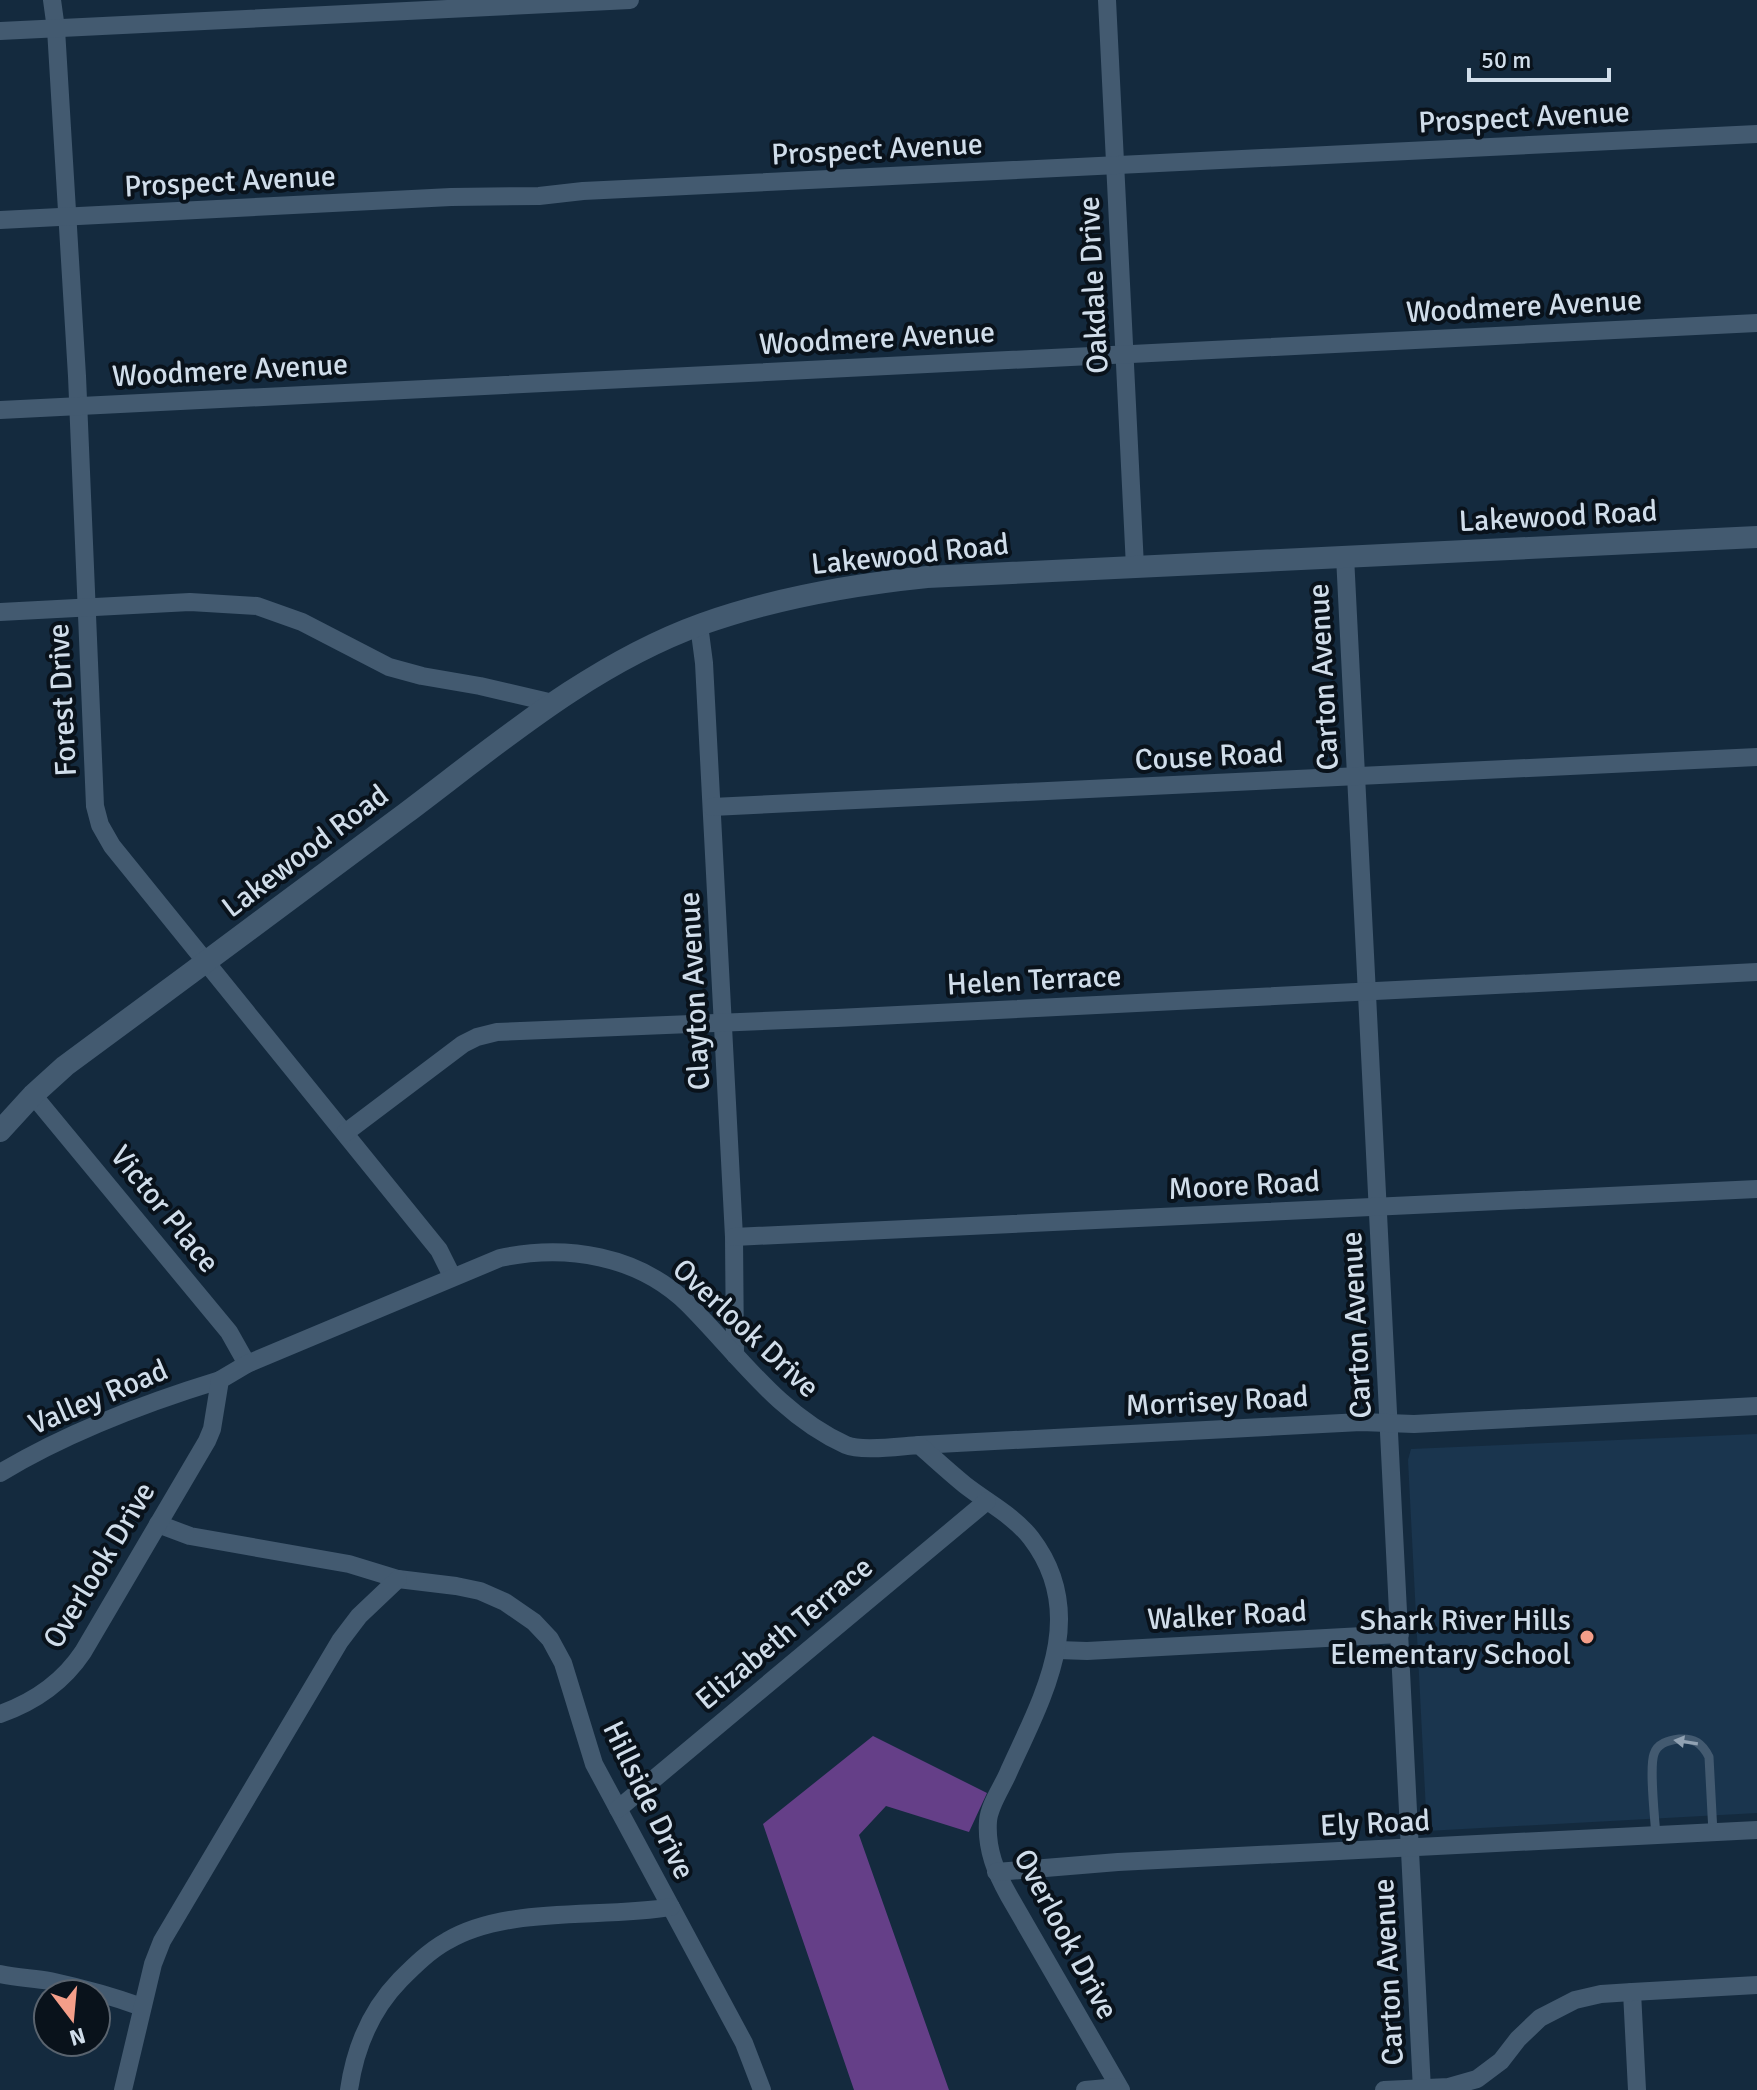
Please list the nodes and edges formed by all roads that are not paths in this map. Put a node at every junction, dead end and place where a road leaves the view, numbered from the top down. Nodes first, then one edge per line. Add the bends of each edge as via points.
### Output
1 (52, 0) edge
2 (630, 0) edge
3 (1107, 0) edge
4 (56, 29) junction
5 (0, 31) edge
6 (1757, 134) edge
7 (1115, 165) junction
8 (67, 217) junction
9 (0, 220) edge
10 (1757, 323) edge
11 (1124, 354) junction
12 (77, 406) junction
13 (0, 410) edge
14 (1757, 537) edge
15 (1345, 556) junction
16 (1135, 567) junction
17 (85, 608) junction
18 (0, 612) edge
19 (699, 625) junction
20 (553, 703) junction
21 (1757, 757) edge
22 (1356, 777) junction
23 (712, 807) junction
24 (206, 962) junction
25 (1757, 972) edge
26 (1367, 992) junction
27 (723, 1023) junction
28 (33, 1095) junction
29 (0, 1131) edge
30 (345, 1133) junction
31 (1757, 1189) edge
32 (1378, 1206) junction
33 (734, 1237) junction
34 (452, 1276) junction
35 (735, 1355) junction
36 (247, 1364) junction
37 (220, 1380) junction
38 (1757, 1406) edge
39 (1389, 1423) junction
40 (919, 1445) junction
41 (0, 1473) edge
42 (987, 1501) junction
43 (158, 1524) junction
44 (398, 1579) junction
45 (1400, 1634) junction
46 (1058, 1650) junction
47 (0, 1714) edge
48 (618, 1809) junction
49 (1757, 1830) edge
50 (1713, 1833) junction
51 (1656, 1837) junction
52 (1411, 1849) junction
53 (996, 1872) junction
54 (671, 1907) junction
55 (0, 1974) edge
56 (1757, 1985) edge
57 (1632, 1992) junction
58 (142, 2007) junction
59 (1120, 2088) edge
60 (1422, 2089) edge
61 (123, 2090) edge
62 (349, 2090) edge
63 (762, 2090) edge
64 (1085, 2090) edge
65 (1384, 2090) edge
66 (1637, 2090) edge

1 - 4 street, Forest Drive
2 - 4 street
3 - 7 street, Oakdale Drive
4 - 5 street
4 - 8 street, Forest Drive
6 - 7 street, Prospect Avenue
7 - 8 street, Prospect Avenue
7 - 11 street, Oakdale Drive
8 - 9 street, Prospect Avenue
8 - 12 street, Forest Drive
10 - 11 street, Woodmere Avenue
11 - 12 street, Woodmere Avenue
11 - 16 street, Oakdale Drive
12 - 13 street, Woodmere Avenue
12 - 17 street, Forest Drive
14 - 15 street, Lakewood Road
15 - 16 street, Lakewood Road
15 - 22 street, Carton Avenue
16 - 19 street, Lakewood Road via 855,585 799,595
17 - 18 street
17 - 20 street via 190,602 257,606 302,622 389,667
17 - 24 street, Forest Drive via 100,825
19 - 20 street, Lakewood Road
19 - 23 street, Clayton Avenue
20 - 24 street, Lakewood Road
21 - 22 street, Couse Road
22 - 23 street, Couse Road
22 - 26 street, Carton Avenue
23 - 27 street, Clayton Avenue
24 - 28 street, Lakewood Road
24 - 30 street, Forest Drive
25 - 26 street, Helen Terrace
26 - 27 street, Helen Terrace
26 - 32 street, Carton Avenue
27 - 30 street, Helen Terrace via 477,1037
27 - 33 street, Clayton Avenue
28 - 29 street, Lakewood Road
28 - 36 street, Victor Place via 229,1332
30 - 34 street, Forest Drive via 439,1250
31 - 32 street, Moore Road
32 - 33 street, Moore Road
32 - 39 street, Carton Avenue
33 - 35 street, Clayton Avenue
34 - 35 street, Overlook Drive via 526,1253 597,1256 660,1282
34 - 36 street, Overlook Drive
35 - 40 street, Overlook Drive via 762,1387 846,1445
36 - 37 street, Overlook Drive
37 - 41 street, Valley Road via 165,1397 33,1453
37 - 43 street, Overlook Drive via 212,1429
38 - 39 street, Morrisey Road
39 - 40 street, Morrisey Road
39 - 45 street, Carton Avenue
40 - 42 street, Overlook Drive
42 - 46 street, Overlook Drive via 1013,1518 1044,1558 1058,1601
42 - 48 street, Elizabeth Terrace
43 - 44 street, Hillside Drive via 190,1536 349,1564
43 - 47 street, Overlook Drive via 76,1663 40,1695
44 - 48 street, Hillside Drive via 480,1591 534,1622 563,1663 585,1743
44 - 58 street via 340,1641 294,1716 158,1949
45 - 46 street, Walker Road
45 - 52 street, Carton Avenue
46 - 53 street, Overlook Drive via 988,1821
48 - 54 street, Hillside Drive
49 - 50 street, Ely Road
50 - 51 street, Ely Road
50 -> 51 lane via 1709,1757 1695,1741 1676,1739 1661,1744 1653,1757
51 - 52 street, Ely Road
52 - 53 street, Ely Road
52 - 60 street, Carton Avenue
53 - 59 street, Overlook Drive
54 - 62 street via 500,1922 448,1940 415,1966 374,2013 354,2061
54 - 63 street, Hillside Drive via 744,2043
55 - 58 street via 46,1980
56 - 57 street
57 - 60 street via 1575,2000 1551,2011 1477,2079
57 - 66 street
58 - 61 street
59 - 64 street
60 - 65 street

